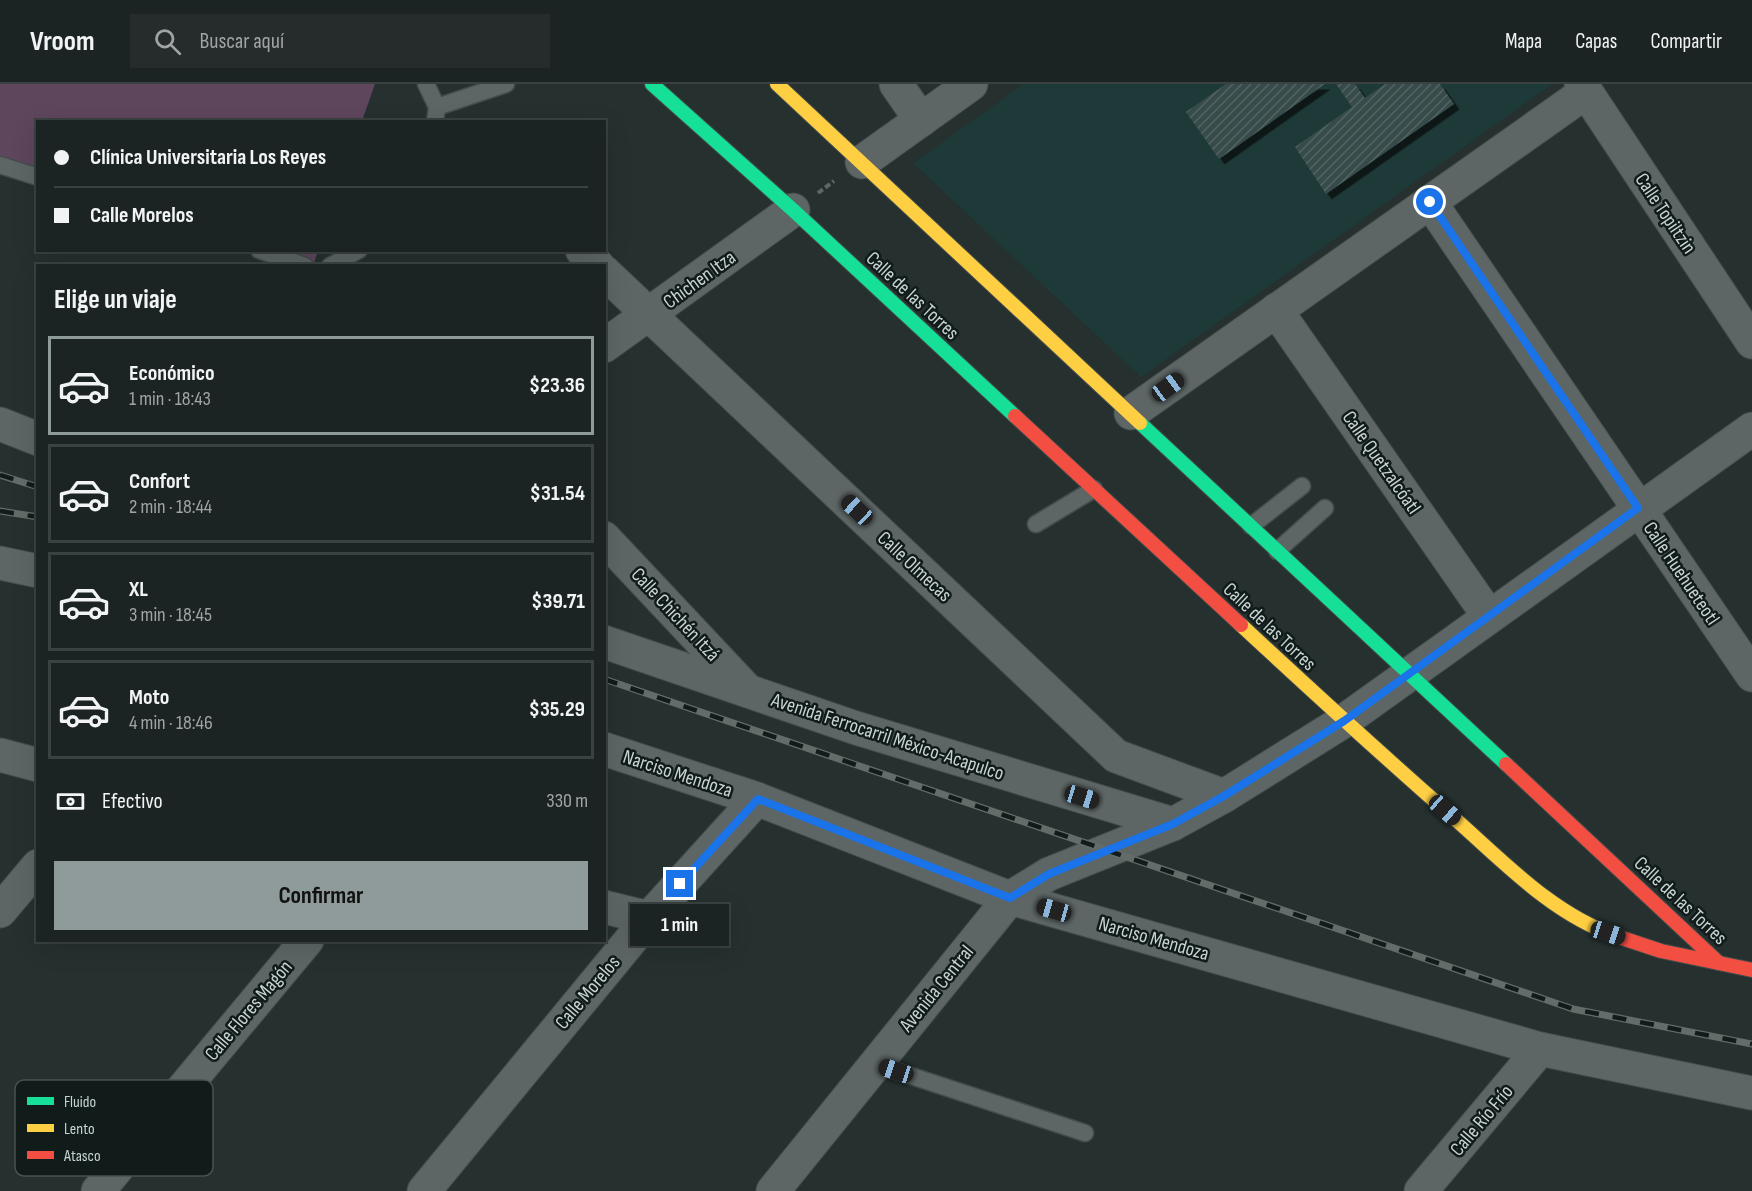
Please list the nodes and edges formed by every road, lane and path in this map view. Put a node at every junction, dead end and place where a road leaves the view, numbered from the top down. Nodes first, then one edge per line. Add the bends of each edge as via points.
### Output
1 (426, 84) edge
2 (506, 84) edge
3 (652, 84) edge
4 (777, 84) edge
5 (896, 84) edge
6 (971, 84) edge
7 (1583, 88) edge
8 (436, 114) edge
9 (921, 120) junction
10 (862, 162) junction
11 (0, 165) edge
12 (36, 176) edge
13 (1430, 202) junction
14 (793, 210) junction
15 (265, 252) edge
16 (355, 252) edge
17 (584, 252) edge
18 (299, 264) edge
19 (334, 264) edge
20 (596, 264) edge
21 (606, 274) edge
22 (1276, 310) junction
23 (650, 314) junction
24 (1752, 342) edge
25 (606, 345) edge
26 (1131, 413) junction
27 (0, 424) edge
28 (1752, 429) edge
29 (36, 438) edge
30 (1302, 486) dead end
31 (1094, 489) junction
32 (1324, 508) dead end
33 (1638, 508) junction
34 (1036, 524) dead end
35 (1251, 526) junction
36 (606, 540) edge
37 (1277, 551) junction
38 (0, 563) edge
39 (36, 571) edge
40 (1488, 615) junction
41 (606, 643) edge
42 (1408, 673) junction
43 (1752, 675) edge
44 (748, 690) junction
45 (1344, 721) junction
46 (606, 750) edge
47 (0, 755) edge
48 (36, 764) edge
49 (1224, 796) junction
50 (758, 799) junction
51 (1173, 824) junction
52 (36, 868) edge
53 (1010, 898) junction
54 (606, 907) edge
55 (0, 911) edge
56 (649, 918) junction
57 (305, 942) edge
58 (1720, 964) junction
59 (1752, 970) edge
60 (1540, 1050) junction
61 (875, 1064) junction
62 (190, 1080) edge
63 (1752, 1093) edge
64 (1085, 1133) dead end
65 (110, 1176) edge
66 (98, 1191) edge
67 (424, 1191) edge
68 (773, 1191) edge
69 (1421, 1191) edge

1 - 8 lane
2 - 8 lane
3 - 14 main road, Calle de las Torres
4 - 10 main road, Calle de las Torres
5 - 9 street
6 - 9 street
7 - 13 street
7 - 24 street, Calle Topiltzin
9 - 10 street
10 - 14 path
10 - 26 main road, Calle de las Torres
11 - 12 lane
13 - 22 street
13 - 33 street, Calle Huehueteotl
14 - 23 street, Chichen Itza
14 - 31 main road, Calle de las Torres
15 - 18 lane
16 - 19 lane
17 - 20 street
21 - 23 street, Calle Olmecas
22 - 26 street
22 - 40 street, Calle Quetzalcóatl
23 - 25 street, Chichen Itza
23 - 49 street, Calle Olmecas via 1116,756
26 - 35 main road, Calle de las Torres
27 - 29 street
28 - 33 street, Avenida Central
30 - 35 lane
31 - 34 lane
31 - 45 main road, Calle de las Torres
32 - 37 lane
33 - 40 street, Avenida Central
33 - 43 street, Calle Huehueteotl
35 - 37 main road, Calle de las Torres
36 - 44 street, Calle Chichén Itzá
37 - 42 main road, Calle de las Torres
38 - 39 street
40 - 42 street, Avenida Central
41 - 44 street, Avenida Ferrocarril México-Acapulco
42 - 45 street, Avenida Central
42 - 58 main road, Calle de las Torres
44 - 51 street, Avenida Ferrocarril México-Acapulco via 856,728
45 - 49 street, Avenida Central
45 - 58 main road, Calle de las Torres via 1568,914 1661,951
46 - 50 street, Narciso Mendoza
47 - 48 street
49 - 51 street, Avenida Central
50 - 53 street, Narciso Mendoza
50 - 56 street, Calle Morelos
51 - 53 street, Avenida Central via 1049,874
52 - 55 street
53 - 60 street, Narciso Mendoza
53 - 61 street, Avenida Central
54 - 56 street
56 - 67 street, Calle Morelos
57 - 62 street, Calle Flores Magón
58 - 59 main road
60 - 63 street, Narciso Mendoza
60 - 69 street, Calle Río Frío
61 - 64 lane
61 - 68 street, Avenida Central
65 - 66 street, Calle Flores Magón

